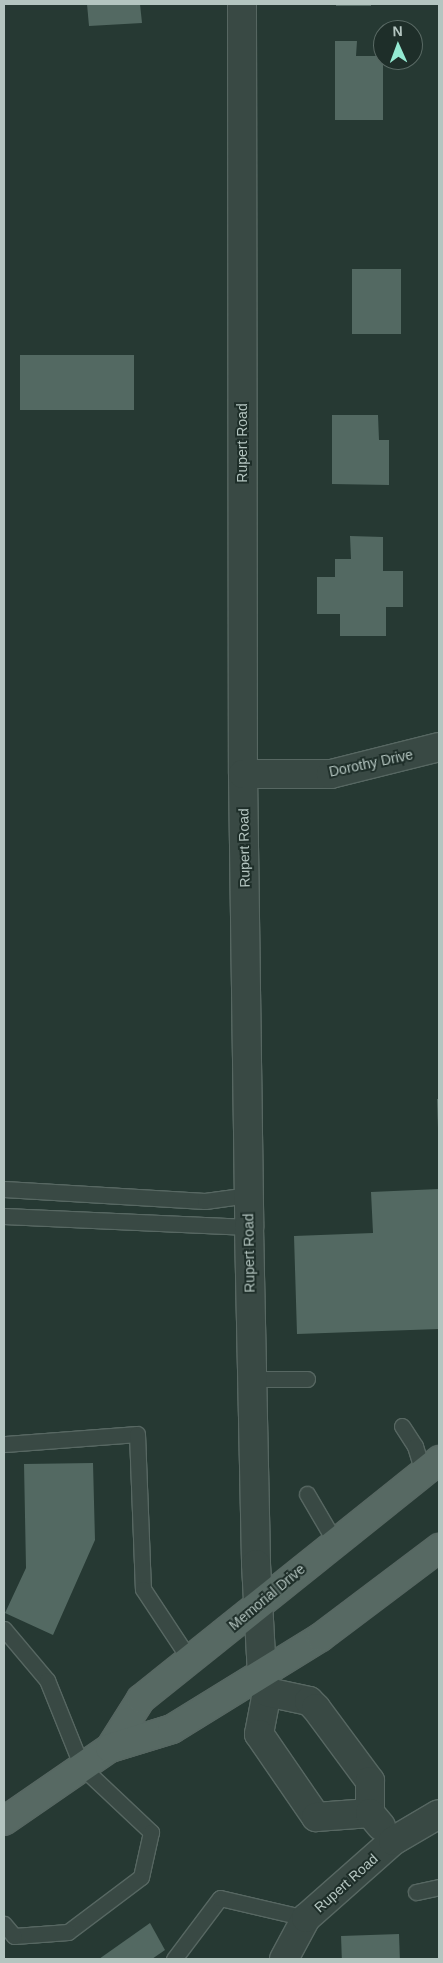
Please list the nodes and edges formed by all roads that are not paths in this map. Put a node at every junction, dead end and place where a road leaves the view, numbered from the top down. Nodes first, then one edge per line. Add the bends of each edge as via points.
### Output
1 (242, 4) edge
2 (439, 747) edge
3 (243, 774) junction
4 (4, 1189) edge
5 (248, 1195) junction
6 (4, 1216) edge
7 (249, 1227) junction
8 (252, 1379) junction
9 (307, 1379) dead end
10 (402, 1426) dead end
11 (4, 1444) edge
12 (431, 1466) edge
13 (307, 1494) dead end
14 (335, 1542) junction
15 (439, 1548) edge
16 (258, 1606) junction
17 (4, 1629) edge
18 (190, 1660) junction
19 (264, 1683) junction
20 (110, 1748) junction
21 (82, 1767) junction
22 (370, 1813) junction
23 (439, 1814) edge
24 (4, 1820) edge
25 (393, 1841) junction
26 (439, 1887) edge
27 (416, 1892) dead end
28 (306, 1918) junction
29 (4, 1924) edge
30 (174, 1959) edge
31 (284, 1959) edge

1 - 3 street, Rupert Road
2 - 3 street, Dorothy Drive via 331,774
3 - 5 street, Rupert Road
4 - 5 lane via 205,1201
5 - 7 street, Rupert Road
6 - 7 lane
7 - 8 street, Rupert Road
8 - 9 lane
8 - 16 street, Rupert Road
10 - 12 lane
11 - 18 lane via 137,1434 143,1589
12 - 14 main road, Memorial Drive
13 - 14 lane
14 - 16 main road, Memorial Drive
15 - 19 main road, Memorial Drive
16 - 18 main road, Memorial Drive
16 - 19 street, Rupert Road
17 - 21 lane via 47,1680
18 - 20 main road, Memorial Drive via 141,1699
19 - 20 main road, Memorial Drive via 172,1729
19 - 22 street via 309,1701 316,1708 370,1781
19 - 22 street, Rupert Road via 259,1734 316,1817
20 - 21 main road, Memorial Drive
21 - 24 main road, Memorial Drive
21 - 29 lane via 151,1832 141,1877 68,1932 14,1936
22 - 25 street
23 - 25 street, Rupert Road
25 - 28 street, Rupert Road
26 - 27 lane
28 - 30 lane via 220,1898
28 - 31 street, Rupert Road

